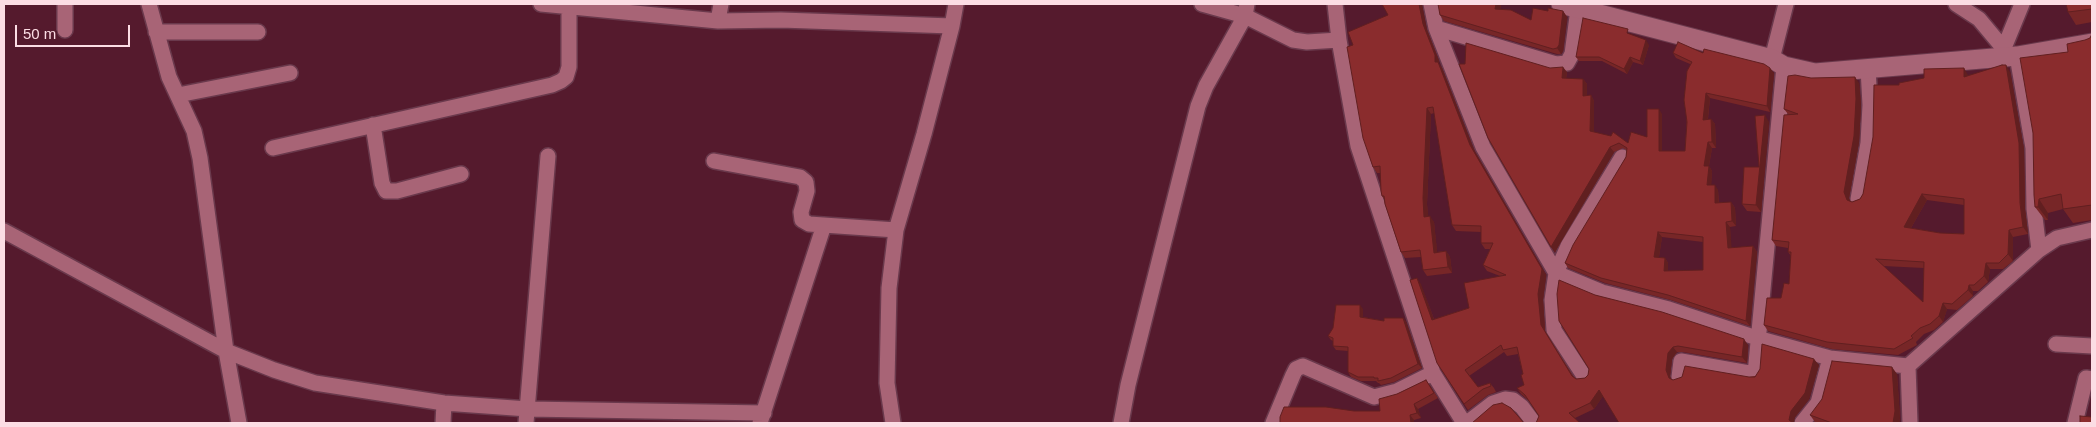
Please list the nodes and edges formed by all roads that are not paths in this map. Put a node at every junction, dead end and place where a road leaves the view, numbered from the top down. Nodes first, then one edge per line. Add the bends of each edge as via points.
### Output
1 (65, 4) edge
2 (149, 4) edge
3 (541, 4) edge
4 (721, 4) edge
5 (956, 4) edge
6 (1202, 4) edge
7 (1335, 4) edge
8 (1431, 4) edge
9 (1786, 4) edge
10 (1956, 4) edge
11 (2022, 4) edge
12 (1570, 6) edge
13 (569, 7) junction
14 (1246, 10) edge
15 (718, 20) junction
16 (952, 26) junction
17 (1436, 28) junction
18 (65, 30) dead end
19 (156, 32) junction
20 (258, 32) dead end
21 (1339, 40) junction
22 (2092, 43) edge
23 (2010, 53) junction
24 (1778, 63) junction
25 (1868, 68) junction
26 (290, 73) dead end
27 (178, 95) junction
28 (373, 125) junction
29 (273, 148) dead end
30 (548, 156) dead end
31 (1622, 157) dead end
32 (714, 161) dead end
33 (461, 174) dead end
34 (1858, 199) edge
35 (824, 225) junction
36 (896, 230) junction
37 (2092, 230) edge
38 (4, 231) edge
39 (2039, 250) junction
40 (1556, 273) junction
41 (1757, 338) junction
42 (2056, 344) dead end
43 (2092, 346) edge
44 (226, 351) junction
45 (1830, 358) junction
46 (1908, 366) junction
47 (1434, 373) junction
48 (1584, 376) edge
49 (1679, 377) edge
50 (2092, 379) edge
51 (444, 403) junction
52 (527, 416) edge
53 (762, 418) edge
54 (239, 423) edge
55 (443, 423) edge
56 (894, 423) edge
57 (1121, 423) edge
58 (1273, 423) edge
59 (1465, 423) edge
60 (1534, 423) edge
61 (1802, 423) edge
62 (1910, 423) edge
63 (2075, 423) edge

1 - 18 street
2 - 19 street
3 - 13 street
4 - 15 street
5 - 16 street
6 - 14 street
7 - 21 street
8 - 17 street
9 - 24 street
10 - 23 street via 1979,19
11 - 23 street
12 - 17 street via 1572,54 1567,63 1556,64
12 - 24 street
13 - 15 street
13 - 28 street via 569,67 561,81
14 - 21 street via 1293,40
14 - 57 street via 1198,106
15 - 16 street
16 - 36 street
17 - 40 street via 1483,147
19 - 20 street
19 - 27 street
21 - 47 street via 1358,146
22 - 23 street
23 - 25 street
23 - 39 street via 2032,148
24 - 25 street via 1815,73
24 - 41 street
25 - 34 street via 1868,142
26 - 27 street
27 - 44 street via 194,131 200,158
28 - 29 street
28 - 33 street via 386,191
30 - 52 street
31 - 40 street via 1568,246
32 - 35 street via 800,177 806,182 807,191 802,220
35 - 36 street
35 - 53 street
36 - 56 street via 888,288 887,383
37 - 39 street via 2056,238
38 - 44 street
39 - 46 street
40 - 41 street via 1602,292 1669,309
40 - 48 street via 1552,300 1554,330
41 - 45 street
41 - 49 street via 1755,374 1681,361
42 - 43 street
44 - 51 street via 316,383
44 - 54 street
45 - 46 street
45 - 61 street via 1818,403
46 - 62 street
47 - 58 street via 1398,392 1374,397 1303,366 1296,369
47 - 59 street
50 - 63 street via 2086,378
51 - 52 street
51 - 55 street
52 - 53 street
59 - 60 street via 1493,403 1505,399 1513,400 1522,407

